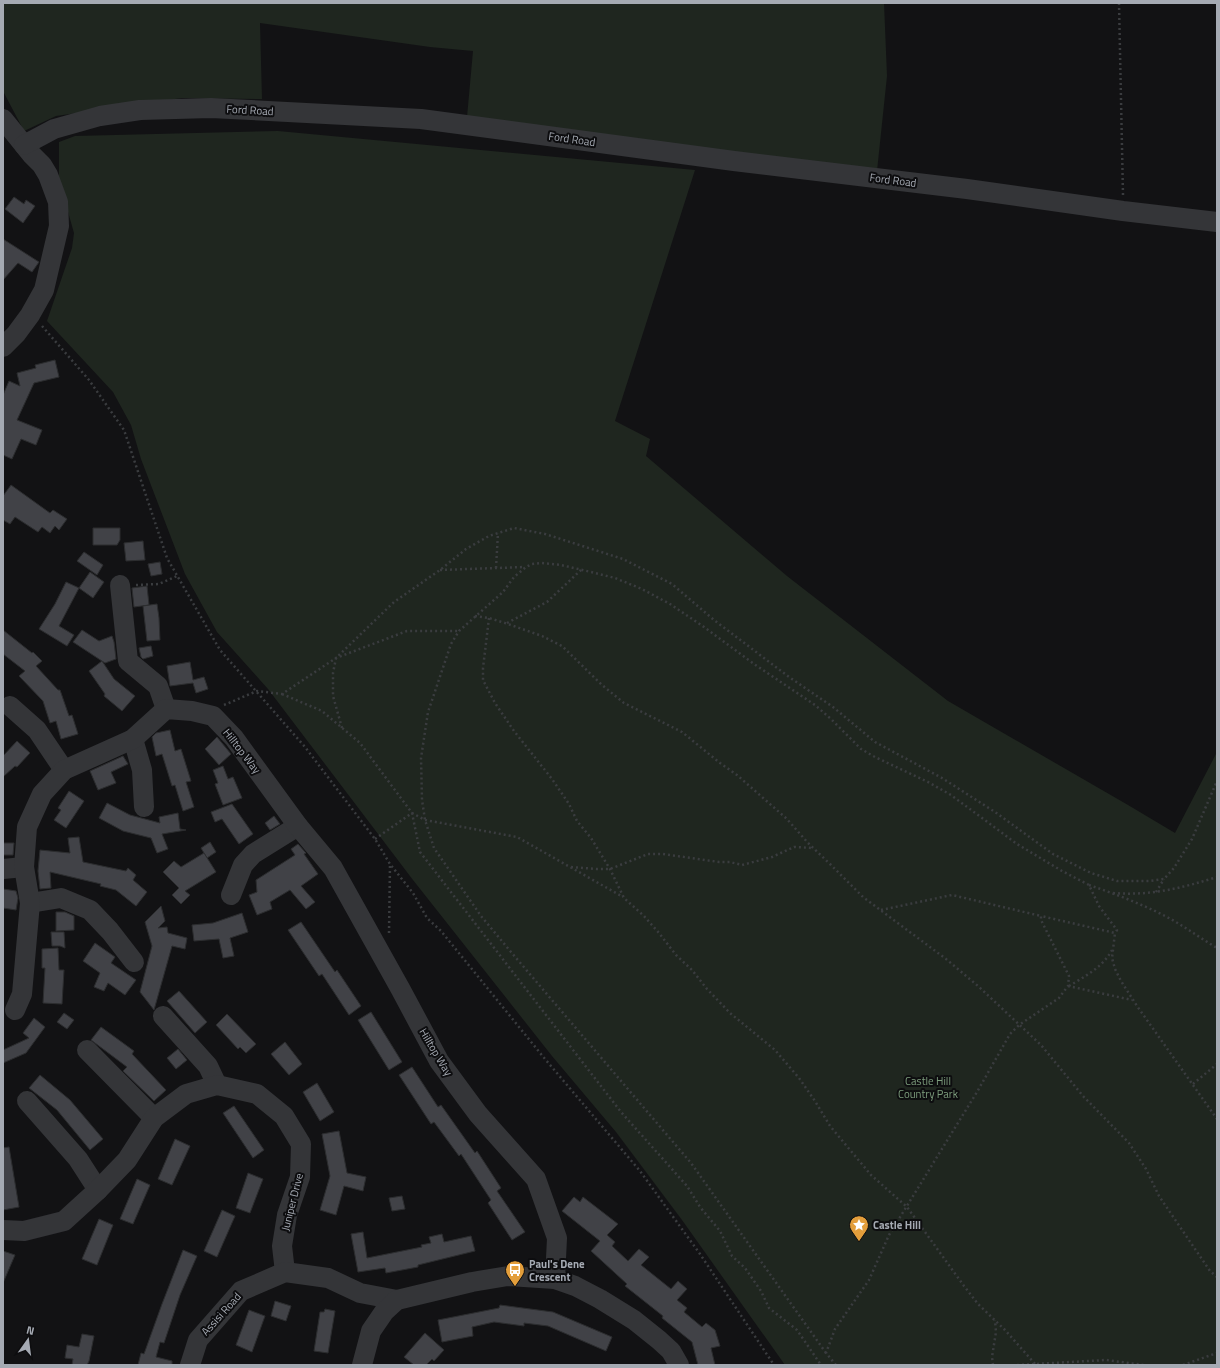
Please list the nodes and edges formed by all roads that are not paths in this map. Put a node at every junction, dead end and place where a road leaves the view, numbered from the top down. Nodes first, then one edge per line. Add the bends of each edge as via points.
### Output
1 (3, 119) edge
2 (24, 145) junction
3 (1217, 222) edge
4 (3, 347) edge
5 (120, 585) road end
6 (10, 706) dead end
7 (166, 709) junction
8 (133, 739) junction
9 (64, 770) junction
10 (144, 807) dead end
11 (298, 826) junction
12 (24, 867) junction
13 (3, 869) edge
14 (231, 895) dead end
15 (30, 903) junction
16 (134, 962) dead end
17 (15, 1010) dead end
18 (163, 1016) dead end
19 (87, 1050) dead end
20 (217, 1085) junction
21 (27, 1101) dead end
22 (154, 1118) junction
23 (98, 1190) junction
24 (3, 1230) edge
25 (285, 1272) junction
26 (555, 1279) junction
27 (360, 1293) junction
28 (397, 1300) junction
29 (371, 1331) junction
30 (190, 1365) edge
31 (362, 1365) edge
32 (679, 1365) edge

1 - 2 street
2 - 3 street, Ford Road via 54,129 100,116 140,110 211,108 421,119
2 - 4 street via 48,175 58,202 58,226 44,290 30,315
5 - 7 street via 128,661 158,686
6 - 9 street via 37,730
7 - 8 street
7 - 11 street, Hilltop Way via 213,716 234,738
8 - 9 street
8 - 10 street via 142,770
9 - 12 street via 42,794 26,827
11 - 14 street via 252,854 243,865
11 - 26 street, Hilltop Way via 333,868 439,1061 478,1114 536,1179 557,1238
12 - 13 street
12 - 15 street
15 - 16 street via 61,898 90,910
15 - 17 street via 22,994
18 - 20 street via 208,1066
19 - 22 street
20 - 22 street, Juniper Drive via 186,1094
20 - 25 street, Juniper Drive via 257,1094 284,1116 301,1144 300,1178 287,1214 282,1246
21 - 23 street via 78,1159
22 - 23 street, Juniper Drive via 127,1160
23 - 24 street, Juniper Drive via 64,1221 24,1231
25 - 27 street via 328,1278
25 - 30 street, Assisi Road via 240,1291 198,1340
26 - 28 street via 508,1276 492,1278
26 - 32 street via 575,1286 634,1320 671,1351
27 - 28 street
27 - 29 street
28 - 29 street via 384,1312
29 - 31 street

